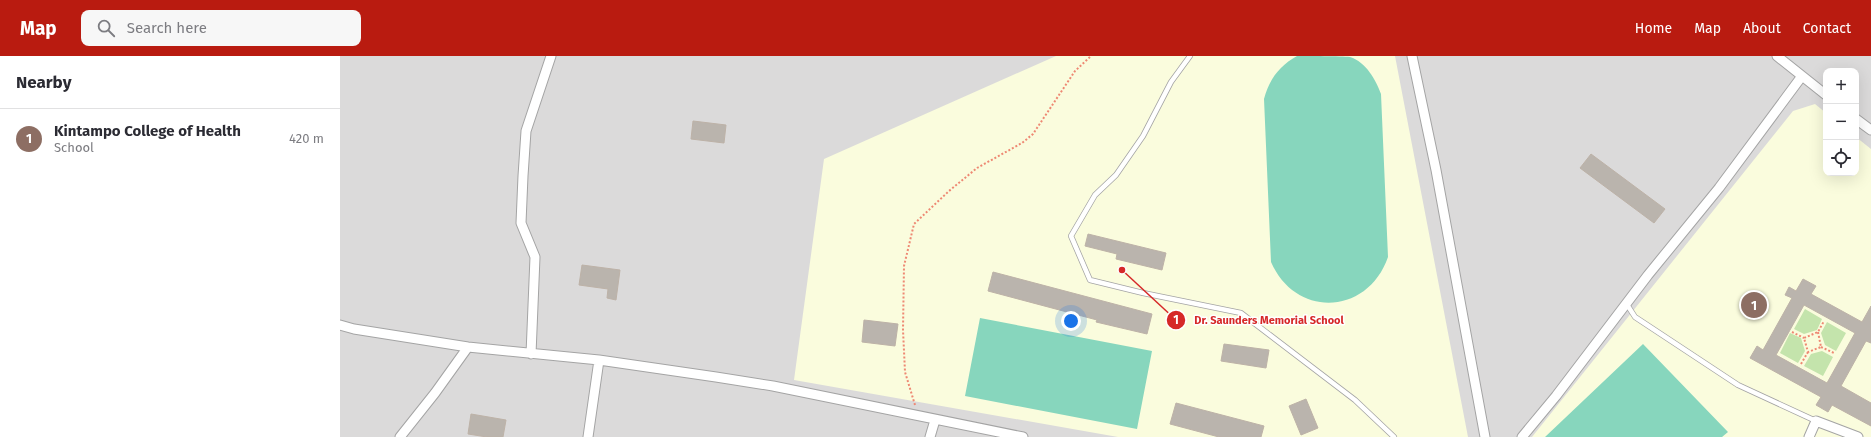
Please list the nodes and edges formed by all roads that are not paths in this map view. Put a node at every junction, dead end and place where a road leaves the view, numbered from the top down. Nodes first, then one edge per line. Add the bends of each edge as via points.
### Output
1 (551, 56) edge
2 (1190, 56) edge
3 (1412, 56) edge
4 (1779, 56) edge
5 (1802, 76) junction
6 (1823, 93) edge
7 (1859, 121) edge
8 (1871, 130) edge
9 (1626, 303) junction
10 (340, 325) edge
11 (468, 347) junction
12 (531, 354) junction
13 (599, 360) junction
14 (934, 420) junction
15 (1816, 421) junction
16 (1012, 436) edge
17 (400, 437) edge
18 (588, 437) edge
19 (930, 437) edge
20 (1023, 437) edge
21 (1394, 437) edge
22 (1485, 437) edge
23 (1522, 437) edge
24 (1809, 437) edge
25 (1858, 437) edge

1 - 12 street via 526,131 523,170 521,223 535,257
2 - 21 lane via 1171,82 1142,136 1116,175 1095,195 1071,236 1090,280 1240,313 1355,400
3 - 22 street
4 - 5 street
5 - 6 street
5 - 9 street via 1719,188
7 - 8 street
9 - 15 lane via 1635,317 1738,385
9 - 23 street
10 - 11 street via 354,330
11 - 12 street
11 - 17 street
12 - 13 street
13 - 14 street via 773,386
13 - 18 street
14 - 16 street
14 - 19 street
15 - 24 street
15 - 25 street
16 - 20 street

